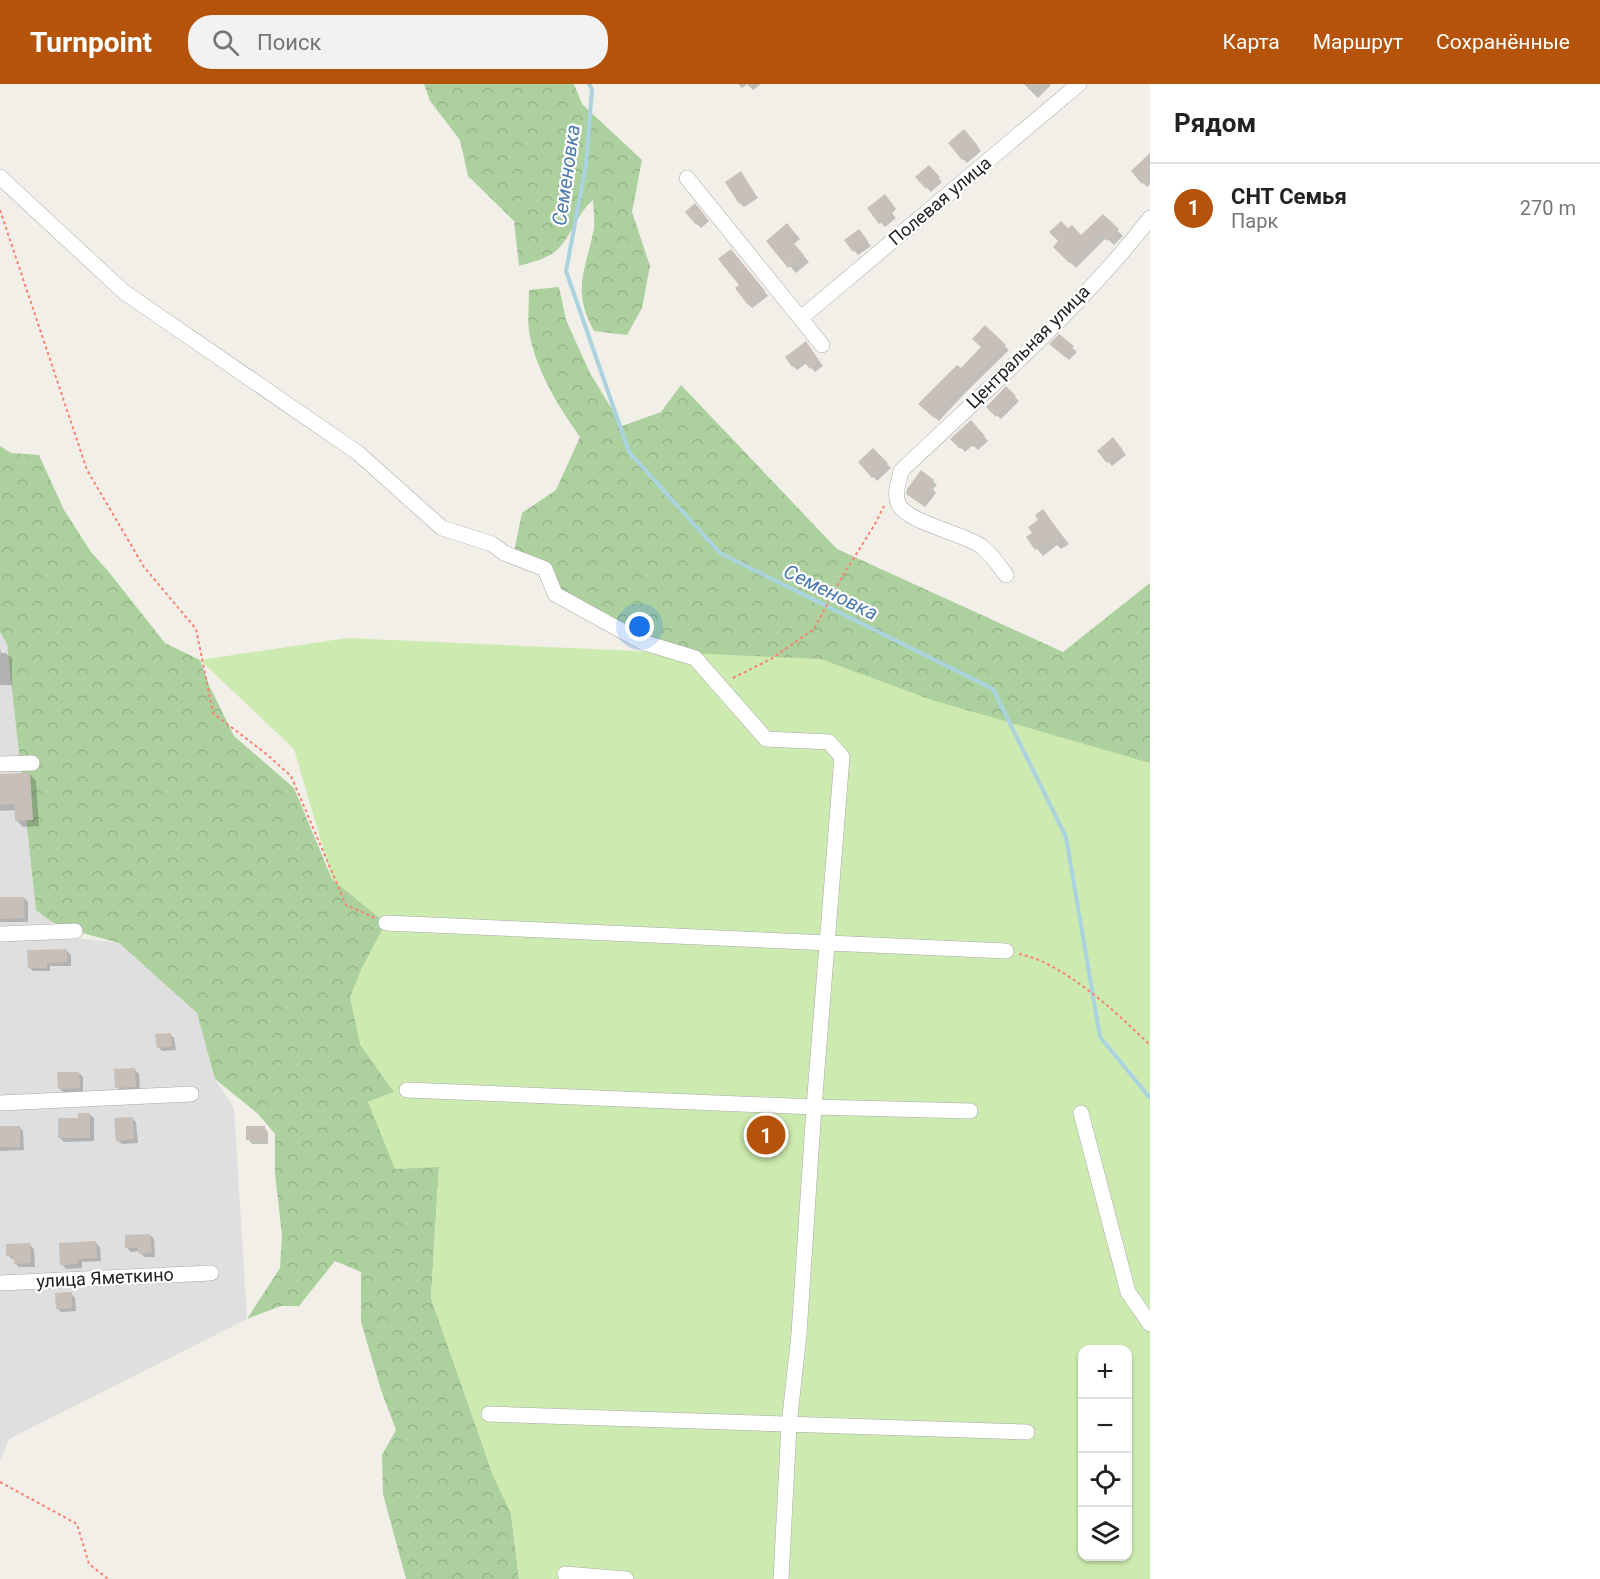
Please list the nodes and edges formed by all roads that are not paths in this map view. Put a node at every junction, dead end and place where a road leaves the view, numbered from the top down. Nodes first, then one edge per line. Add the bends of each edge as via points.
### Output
1 (1079, 84) edge
2 (0, 177) edge
3 (687, 178) dead end
4 (1150, 218) edge
5 (801, 318) junction
6 (822, 345) dead end
7 (1006, 575) dead end
8 (32, 763) dead end
9 (0, 764) edge
10 (386, 922) road end
11 (75, 931) dead end
12 (0, 934) edge
13 (827, 944) junction
14 (1006, 951) road end
15 (407, 1089) dead end
16 (190, 1094) dead end
17 (0, 1103) edge
18 (814, 1107) junction
19 (970, 1110) dead end
20 (1081, 1113) dead end
21 (211, 1273) dead end
22 (0, 1283) edge
23 (1150, 1324) edge
24 (489, 1414) dead end
25 (789, 1425) junction
26 (1027, 1432) dead end
27 (565, 1574) dead end
28 (626, 1579) edge
29 (782, 1579) edge

1 - 5 street, Полевая улица
2 - 13 street via 124,292 358,453 442,528 492,544 504,553 545,569 555,594 642,642 695,658 766,739 829,742 842,757
3 - 5 street
4 - 7 street, Центральная улица via 1126,250 1049,329 901,471 896,492 898,505 906,513 981,546
5 - 6 street
8 - 9 street
10 - 13 street
11 - 12 street
13 - 14 street
13 - 18 street
15 - 18 street
16 - 17 street
18 - 19 street
18 - 25 street via 800,1334
20 - 23 street via 1128,1292
21 - 22 street, улица Яметкино
24 - 25 street
25 - 26 street
25 - 29 street
27 - 28 street

